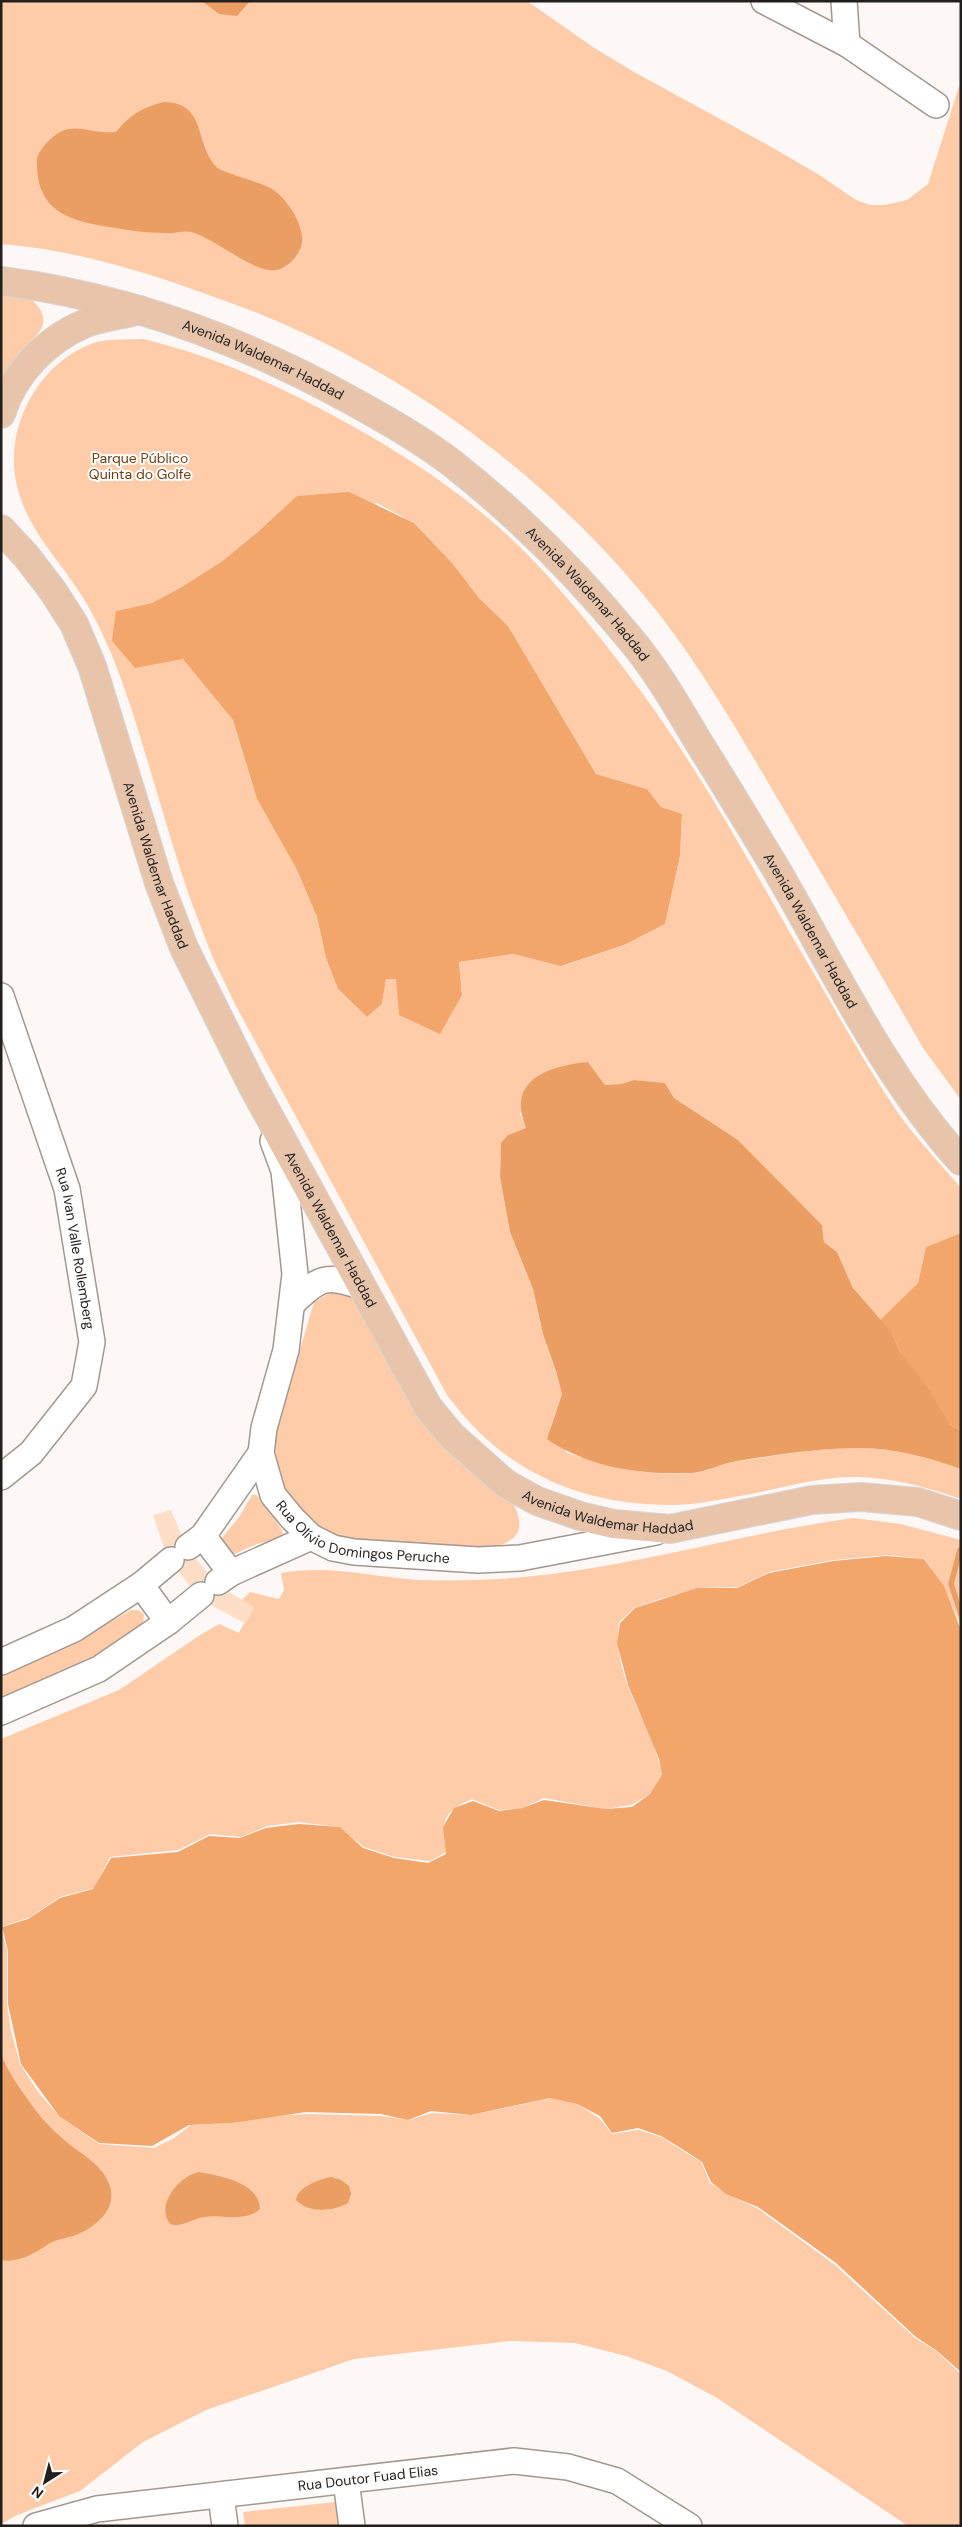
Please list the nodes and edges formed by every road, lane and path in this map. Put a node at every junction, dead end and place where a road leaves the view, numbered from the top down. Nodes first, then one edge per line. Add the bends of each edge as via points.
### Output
1 (764, 1) edge
2 (810, 1) edge
3 (844, 1) edge
4 (789, 14) junction
5 (846, 44) junction
6 (936, 104) dead end
7 (1, 281) edge
8 (144, 310) junction
9 (1, 414) edge
10 (1, 529) edge
11 (1, 996) edge
12 (252, 1085) junction
13 (961, 1161) edge
14 (362, 1287) junction
15 (293, 1303) junction
16 (261, 1453) junction
17 (1, 1477) edge
18 (961, 1516) edge
19 (670, 1529) junction
20 (311, 1538) junction
21 (187, 1548) junction
22 (217, 1583) junction
23 (141, 1585) junction
24 (168, 1622) junction
25 (1, 1662) edge
26 (1, 1712) edge
27 (346, 2481) junction
28 (221, 2496) junction
29 (36, 2526) edge
30 (224, 2526) edge
31 (352, 2526) edge
32 (689, 2526) edge

1 - 4 street
2 - 4 street
3 - 5 street
4 - 5 street
5 - 6 street
7 - 8 main road, Avenida Waldemar Haddad via 59,288
8 - 9 main road via 86,324 57,337 20,377
8 - 13 main road, Avenida Waldemar Haddad via 280,363 406,431 451,462 558,557 634,643 674,702 895,1076 936,1134
10 - 12 main road, Avenida Waldemar Haddad via 27,557 74,624 92,666 160,883 184,948
11 - 17 street, Rua Ivan Valle Rollemberg via 67,1189 92,1342 84,1386 31,1453
12 - 14 main road, Avenida Waldemar Haddad
12 - 15 street, Rua Olívio Domingos Peruche via 284,1171 295,1274
14 - 15 street via 341,1279 326,1278 310,1286
14 - 19 main road, Avenida Waldemar Haddad via 428,1407 451,1435 505,1483 538,1501 580,1516 614,1524
15 - 16 street, Rua Olívio Domingos Peruche via 286,1350 264,1428
16 - 20 street, Rua Olívio Domingos Peruche via 273,1495
16 - 21 street
18 - 19 main road, Avenida Waldemar Haddad via 918,1502 861,1497 812,1500
19 - 20 street, Rua Olívio Domingos Peruche via 520,1558 478,1560 354,1552 333,1548
20 - 22 street
21 - 22 street
21 - 23 street
22 - 24 street
23 - 24 street
23 - 25 street via 74,1629
24 - 26 street via 99,1668
27 - 28 street, Rua Doutor Fuad Elias
27 - 31 street
27 - 32 street, Rua Doutor Fuad Elias via 514,2461 568,2467 617,2481
28 - 29 street, Rua Doutor Fuad Elias via 97,2509
28 - 30 street

